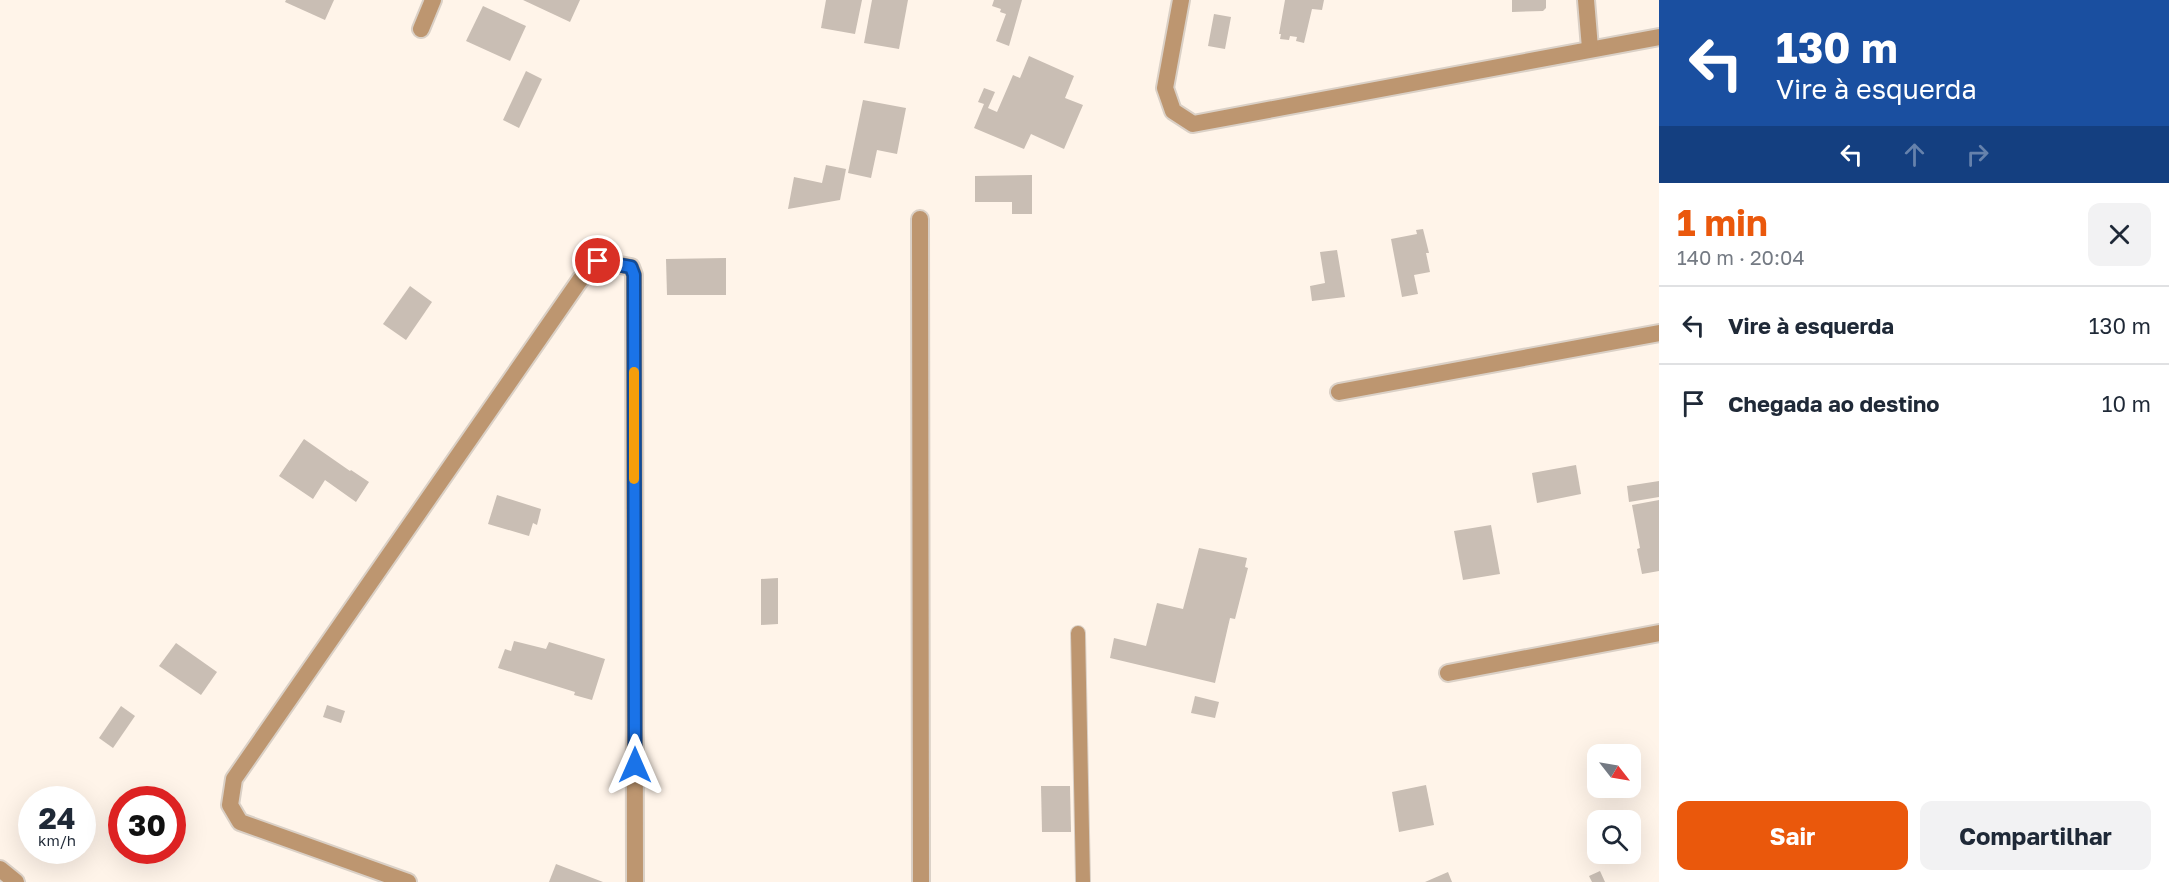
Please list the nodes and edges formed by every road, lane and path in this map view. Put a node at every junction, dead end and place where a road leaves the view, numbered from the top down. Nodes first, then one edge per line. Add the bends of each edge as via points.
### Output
1 (433, 0) edge
2 (1181, 0) edge
3 (1586, 0) edge
4 (421, 29) dead end
5 (1659, 37) edge
6 (1590, 48) junction
7 (920, 219) dead end
8 (1659, 333) edge
9 (1339, 392) dead end
10 (1078, 633) dead end
11 (1659, 633) edge
12 (1448, 673) dead end
13 (0, 869) edge
14 (16, 882) edge
15 (408, 882) edge
16 (635, 882) edge
17 (921, 882) edge
18 (1083, 882) edge

1 - 4 street
2 - 6 street via 1166,88 1173,111 1193,124
3 - 6 street
5 - 6 street
7 - 17 street
8 - 9 street
10 - 18 lane
11 - 12 street
13 - 14 street
15 - 16 street via 240,822 230,805 234,779 580,280 598,261 631,267 634,275

